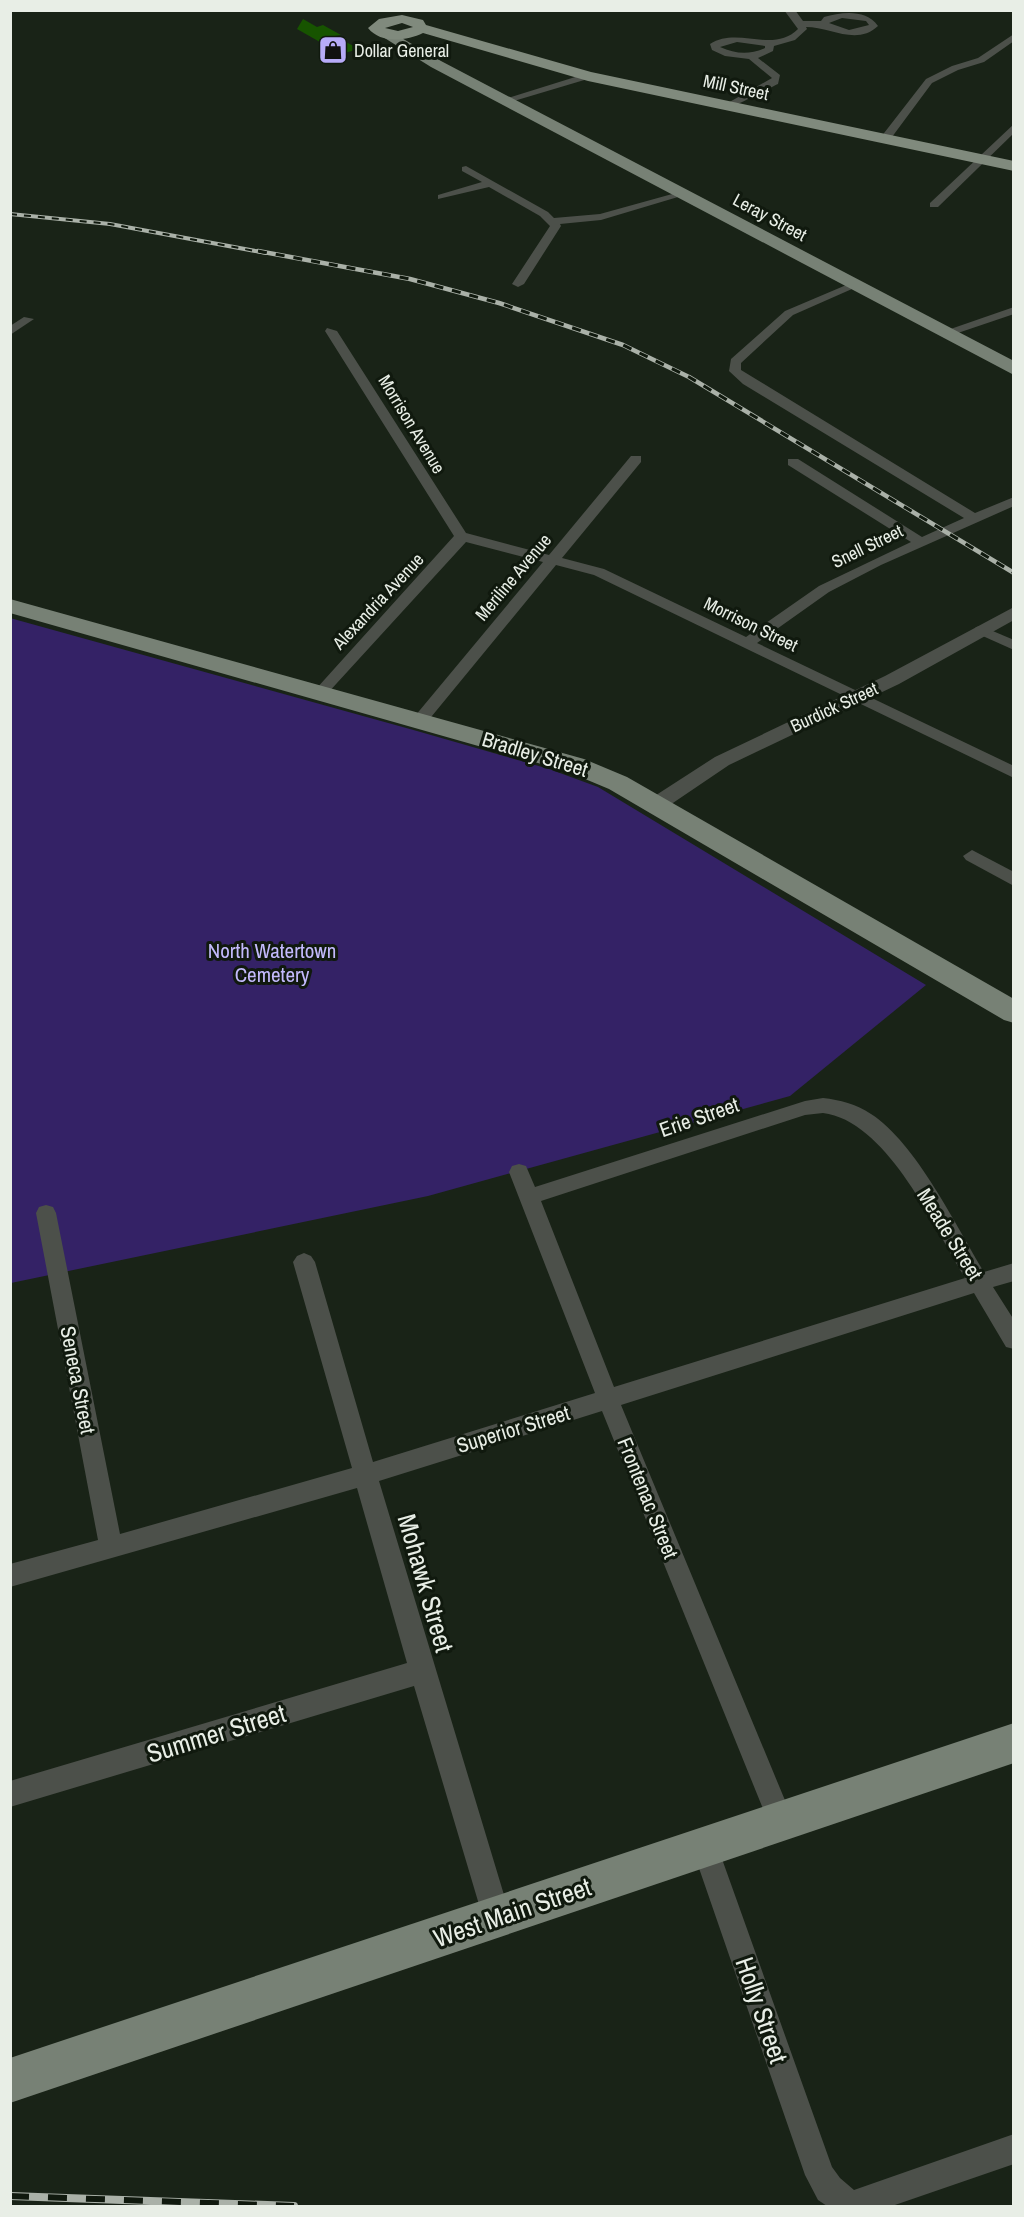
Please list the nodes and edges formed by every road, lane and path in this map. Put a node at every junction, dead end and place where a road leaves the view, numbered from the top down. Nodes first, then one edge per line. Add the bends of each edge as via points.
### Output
1 (788, 10) edge
2 (378, 22) junction
3 (802, 24) junction
4 (824, 24) junction
5 (415, 31) junction
6 (1014, 37) edge
7 (769, 44) junction
8 (752, 57) junction
9 (442, 65) junction
10 (767, 67) junction
11 (588, 76) junction
12 (760, 89) junction
13 (515, 104) junction
14 (729, 106) junction
15 (1014, 128) edge
16 (885, 139) junction
17 (980, 159) junction
18 (1014, 166) edge
19 (466, 169) dead end
20 (490, 183) junction
21 (683, 194) junction
22 (442, 197) dead end
23 (934, 205) dead end
24 (554, 221) junction
25 (518, 284) dead end
26 (855, 285) junction
27 (1014, 310) edge
28 (28, 319) dead end
29 (331, 331) dead end
30 (10, 332) edge
31 (945, 333) junction
32 (1014, 369) edge
33 (636, 459) dead end
34 (793, 462) dead end
35 (1014, 501) edge
36 (974, 518) junction
37 (461, 536) junction
38 (921, 542) junction
39 (553, 559) junction
40 (10, 606) edge
41 (1014, 612) edge
42 (981, 630) junction
43 (747, 643) junction
44 (1014, 646) edge
45 (321, 692) junction
46 (857, 697) junction
47 (421, 719) junction
48 (1014, 773) edge
49 (657, 804) junction
50 (972, 856) dead end
51 (1014, 880) edge
52 (1014, 1012) edge
53 (880, 1133) joint
54 (519, 1172) dead end
55 (529, 1197) junction
56 (46, 1214) dead end
57 (304, 1262) dead end
58 (1014, 1272) edge
59 (980, 1282) junction
60 (1014, 1340) edge
61 (608, 1399) junction
62 (365, 1475) junction
63 (111, 1547) junction
64 (10, 1576) edge
65 (422, 1671) junction
66 (1014, 1743) edge
67 (10, 1794) edge
68 (781, 1822) junction
69 (704, 1845) junction
70 (497, 1918) junction
71 (10, 2081) edge
72 (1014, 2149) edge

1 - 3 street
2 - 5 highway
2 - 5 highway via 414,21 420,24
2 - 9 main road
3 - 4 street
3 - 7 street via 803,29 794,39
4 - 4 street via 833,16 851,15 869,19 874,26 848,32
5 - 9 main road via 407,39
5 - 11 highway, Mill Street via 453,36
6 - 16 street via 981,60 929,81
7 - 8 street via 770,49
7 - 8 street via 737,39 715,44 715,48 728,54
8 - 10 street
9 - 13 main road, Leray Street
10 - 12 street via 752,76
10 - 12 street via 777,77
11 - 13 street
11 - 14 highway, Mill Street
12 - 14 street
13 - 21 main road, Leray Street
14 - 16 highway, Mill Street
15 - 17 street
16 - 17 highway, Mill Street
17 - 18 highway, Mill Street
17 - 23 street
19 - 20 street
20 - 22 street
20 - 24 street
21 - 24 street via 601,217
21 - 26 main road, Leray Street
24 - 25 street via 556,226
26 - 31 main road, Leray Street
26 - 36 street via 789,313 735,362 735,371
27 - 31 street
28 - 30 street
29 - 37 street, Morrison Avenue
31 - 32 main road, Leray Street
33 - 39 street, Meriline Avenue
34 - 38 street
35 - 36 street, Snell Street
36 - 38 street, Snell Street
37 - 39 street, Morrison Street
37 - 45 street, Alexandria Avenue
38 - 43 street, Snell Street via 824,590
39 - 43 street, Morrison Street via 599,572
39 - 47 street, Meriline Avenue
40 - 45 main road, Bradley Street
41 - 42 street, Burdick Street
42 - 44 street
42 - 46 street, Burdick Street
43 - 46 street, Morrison Street
45 - 47 main road, Bradley Street
46 - 48 street, Morrison Street
46 - 49 street, Burdick Street via 722,760
47 - 49 main road, Bradley Street via 575,765
49 - 52 main road, Bradley Street
50 - 51 street
53 - 55 street, Erie Street via 843,1108 823,1104
53 - 59 street, Meade Street via 910,1169
54 - 55 street, Frontenac Street
55 - 61 street, Frontenac Street
56 - 63 street, Seneca Street
57 - 62 street, Mohawk Street
58 - 59 street, Superior Street
59 - 60 street, Meade Street
59 - 61 street, Superior Street
61 - 62 street, Superior Street
61 - 68 street, Frontenac Street
62 - 63 street, Superior Street
62 - 65 street, Mohawk Street
63 - 64 street, Superior Street
65 - 67 street, Summer Street
65 - 70 street, Mohawk Street
66 - 68 main road, West Main Street
68 - 69 main road, West Main Street
69 - 70 main road, West Main Street
69 - 72 street, Holly Street via 820,2175 829,2189 850,2206
70 - 71 main road, West Main Street

